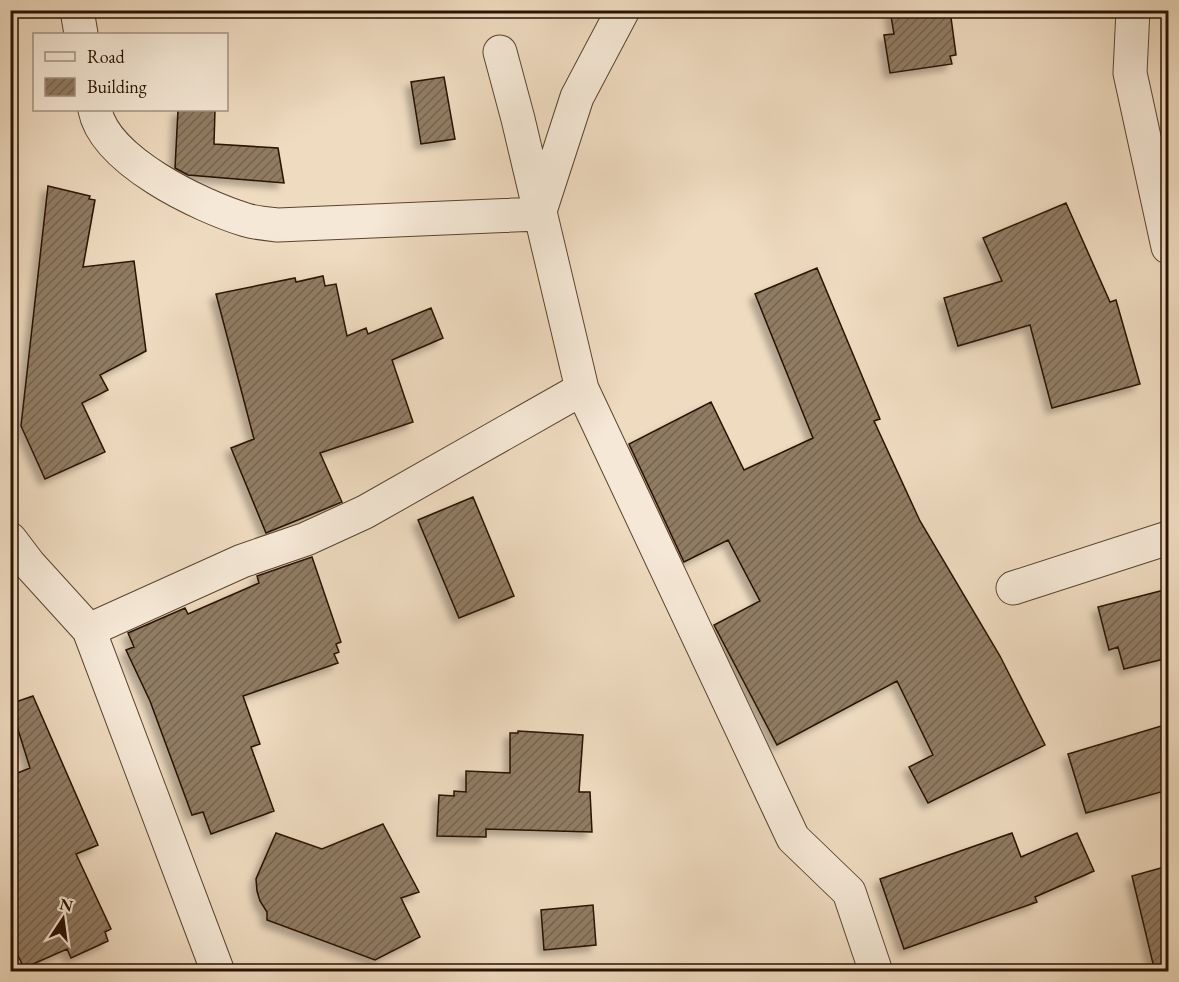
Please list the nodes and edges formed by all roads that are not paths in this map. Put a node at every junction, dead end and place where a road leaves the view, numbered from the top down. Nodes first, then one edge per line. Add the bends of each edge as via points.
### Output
1 (77, 10) edge
2 (623, 10) edge
3 (1133, 10) edge
4 (81, 33) edge
5 (500, 52) dead end
6 (95, 111) edge
7 (1160, 174) edge
8 (539, 214) junction
9 (1168, 247) edge
10 (582, 389) junction
11 (1168, 538) edge
12 (10, 539) edge
13 (1013, 588) dead end
14 (89, 630) junction
15 (218, 972) edge
16 (876, 972) edge

1 - 4 street
2 - 8 street via 577,97
3 - 7 street via 1130,74
5 - 8 street
6 - 8 street via 102,129 118,150 144,170 196,199 247,220 278,225
7 - 9 street
8 - 10 street
10 - 14 street via 365,512 306,539 242,561
10 - 16 street via 793,838 849,892
11 - 13 street
12 - 14 street
14 - 15 street

